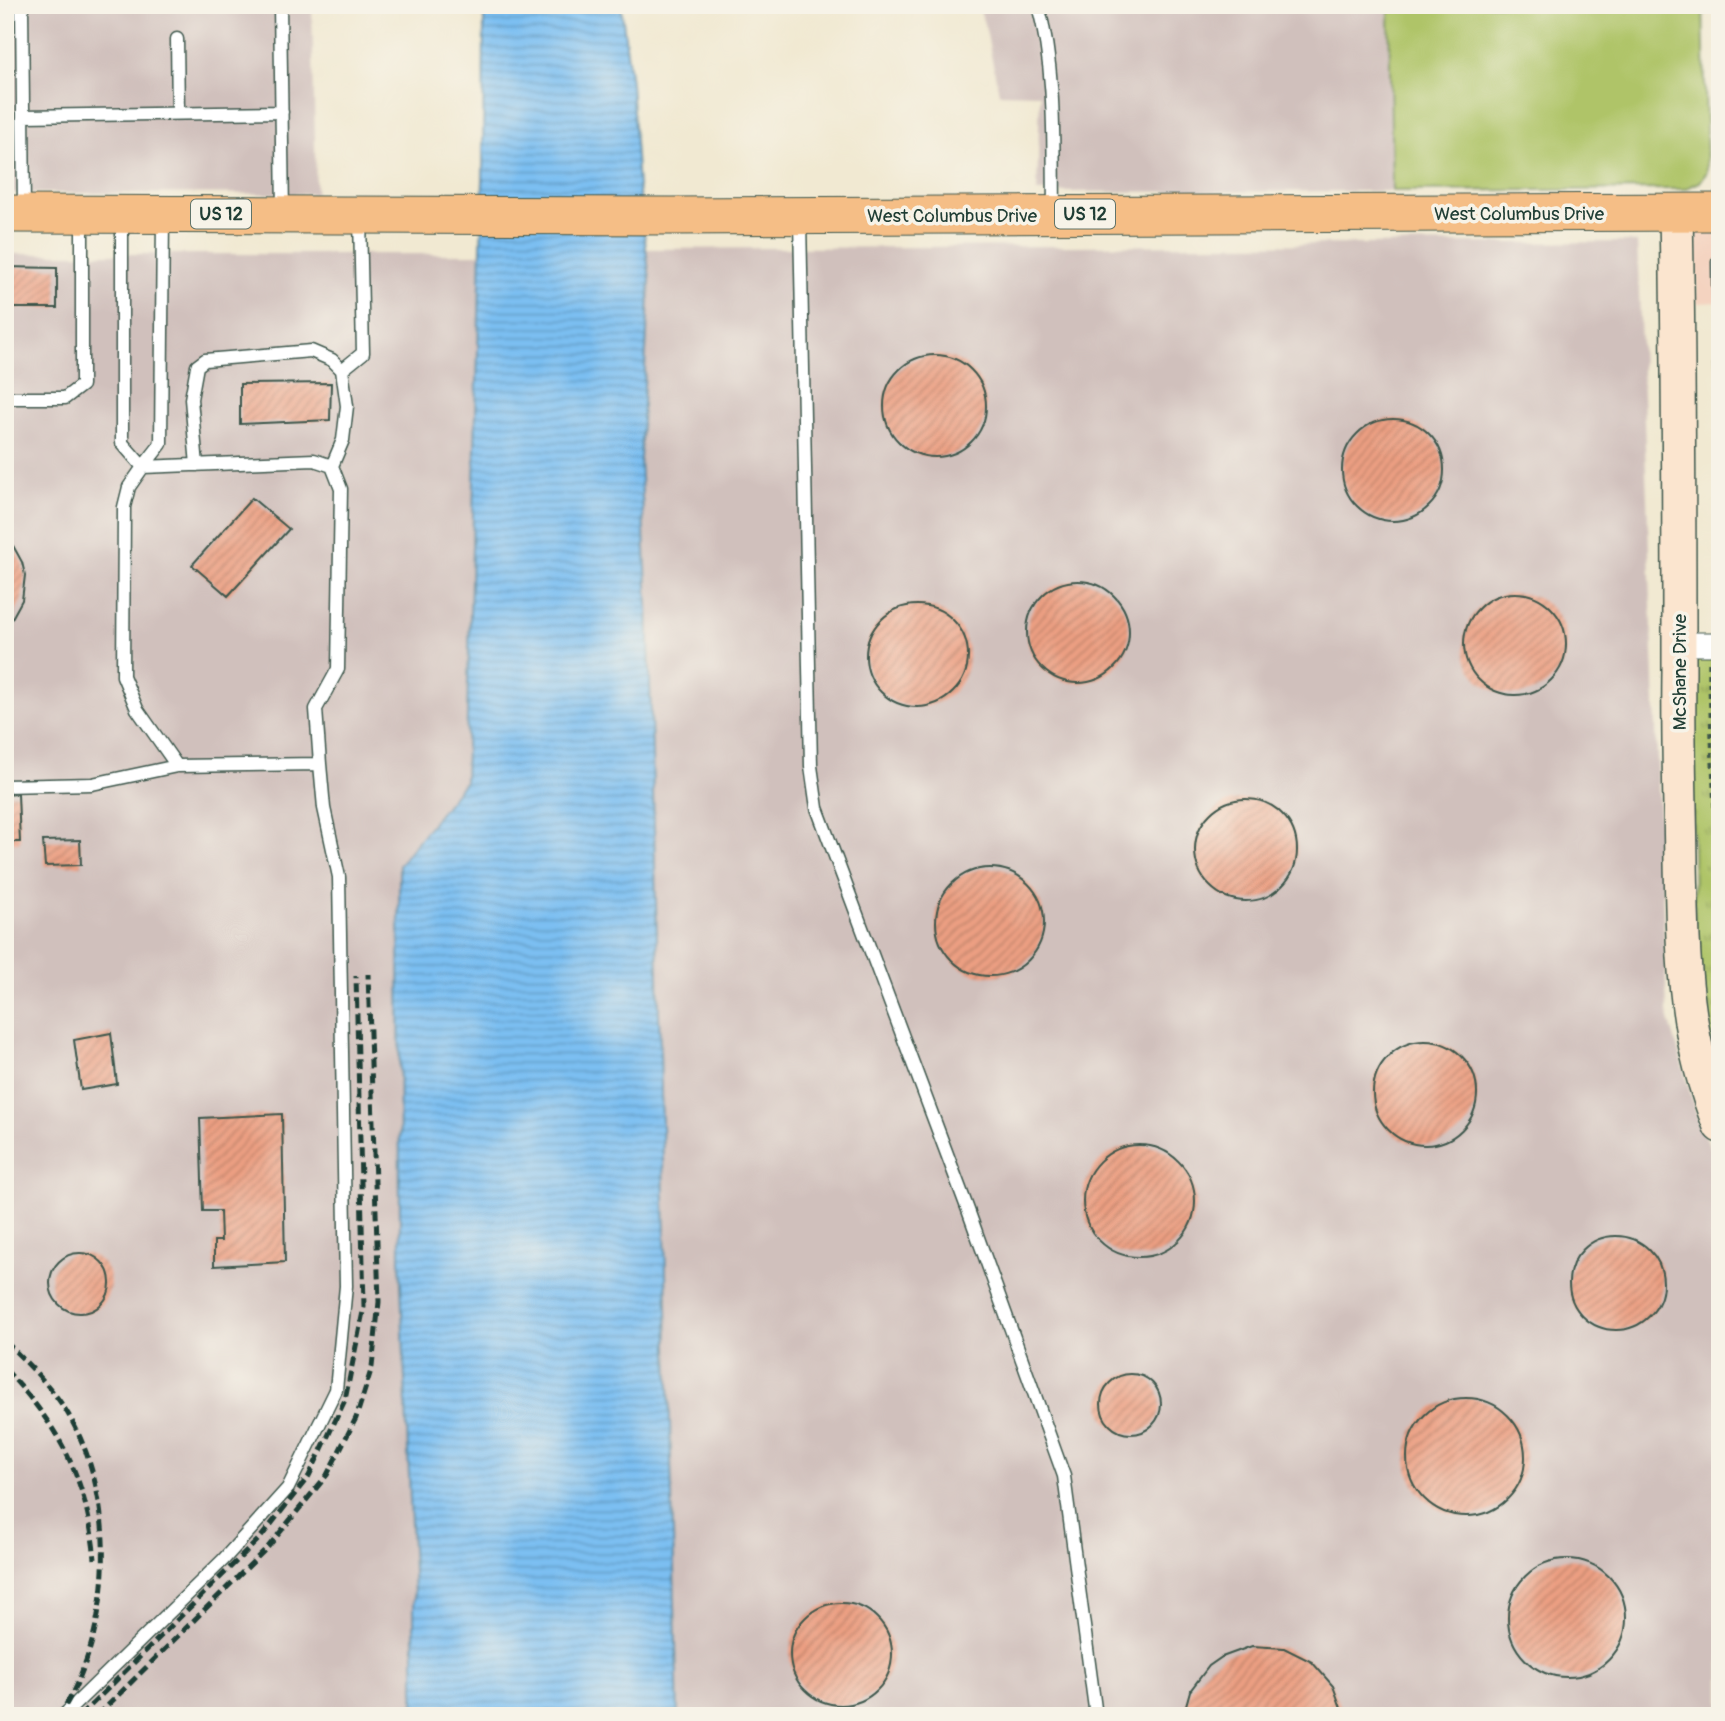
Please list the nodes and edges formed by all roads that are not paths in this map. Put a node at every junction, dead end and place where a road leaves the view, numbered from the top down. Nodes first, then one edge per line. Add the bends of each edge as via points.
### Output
1 (22, 5) edge
2 (280, 5) edge
3 (1038, 5) edge
4 (177, 39) dead end
5 (282, 112) junction
6 (178, 113) junction
7 (24, 116) junction
8 (1676, 212) junction
9 (1720, 212) edge
10 (283, 214) junction
11 (360, 214) junction
12 (1054, 214) junction
13 (14, 215) edge
14 (82, 215) junction
15 (122, 215) junction
16 (163, 215) junction
17 (800, 215) junction
18 (1718, 262) edge
19 (342, 370) junction
20 (5, 398) edge
21 (1720, 414) edge
22 (197, 465) junction
23 (332, 466) junction
24 (143, 467) junction
25 (1702, 644) edge
26 (320, 764) junction
27 (177, 766) junction
28 (5, 786) edge
29 (1720, 1126) edge
30 (63, 1716) edge
31 (1096, 1716) edge

1 - 7 lane
2 - 5 lane
3 - 12 lane via 1053,134
4 - 6 lane
5 - 6 lane
5 - 10 lane
6 - 7 lane
7 - 13 lane
8 - 9 main road, West Columbus Drive / US 12
8 - 12 main road, West Columbus Drive / US 12
8 - 25 street, McShane Drive via 1680,484
10 - 11 main road, US 12
10 - 16 main road, US 12
11 - 17 main road, West Columbus Drive / US 12
11 - 19 lane via 363,353
12 - 17 main road, West Columbus Drive / US 12
13 - 14 main road, US 12
14 - 15 main road, US 12
14 - 20 lane via 82,385 65,398
15 - 16 main road, US 12
15 - 24 lane via 122,443
16 - 24 lane via 161,444
17 - 31 lane via 811,765 817,807 1064,1476
18 - 21 lane
19 - 22 lane via 312,351 205,360 197,366 191,399
19 - 23 lane via 345,429
22 - 23 lane via 314,460
22 - 24 lane
23 - 26 lane via 341,489 338,669 316,709
24 - 27 lane via 129,487 124,507 123,676 136,709
25 - 29 street, McShane Drive via 1679,776 1686,993 1698,1062
26 - 27 lane
26 - 30 lane via 339,891 346,1286 336,1390 288,1488 223,1560
27 - 28 lane via 92,784

